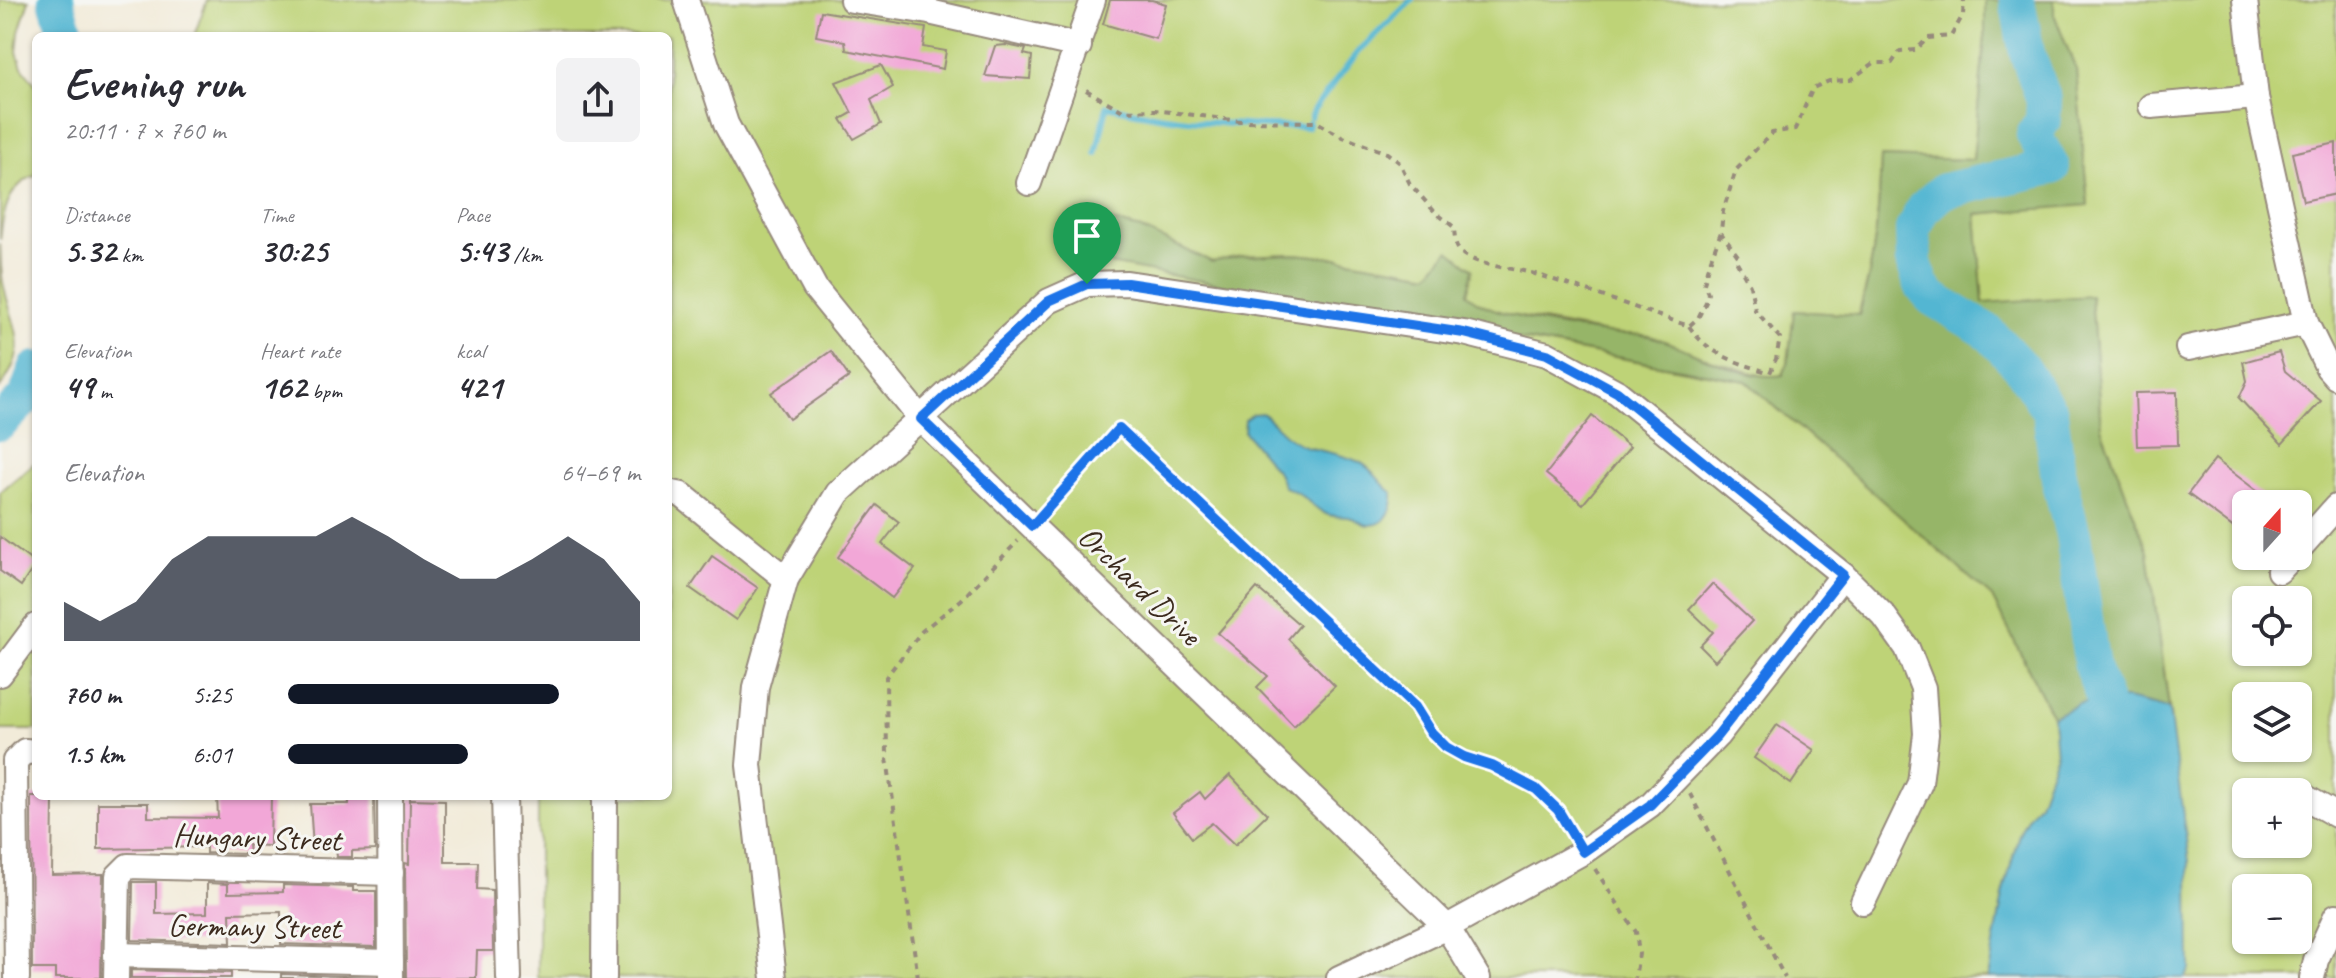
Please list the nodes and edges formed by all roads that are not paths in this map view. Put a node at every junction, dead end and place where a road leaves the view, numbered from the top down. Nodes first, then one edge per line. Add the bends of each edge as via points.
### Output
1 (686, 0) edge
2 (852, 0) edge
3 (1093, 0) edge
4 (2245, 0) edge
5 (930, 6) edge
6 (1079, 46) junction
7 (2256, 97) junction
8 (2151, 106) dead end
9 (1029, 183) dead end
10 (2306, 323) junction
11 (2188, 348) dead end
12 (2336, 377) edge
13 (921, 419) junction
14 (672, 493) edge
15 (2336, 507) edge
16 (2312, 534) edge
17 (1843, 575) junction
18 (786, 579) junction
19 (32, 631) edge
20 (0, 674) edge
21 (28, 753) edge
22 (390, 800) edge
23 (504, 800) edge
24 (605, 800) edge
25 (2312, 801) edge
26 (2336, 815) edge
27 (391, 873) junction
28 (1863, 902) dead end
29 (2336, 917) edge
30 (1447, 927) junction
31 (116, 966) edge
32 (391, 970) edge
33 (17, 978) edge
34 (509, 978) edge
35 (604, 978) edge
36 (774, 978) edge
37 (1339, 978) edge
38 (1478, 978) edge
39 (2312, 978) edge

1 - 13 street, Orchard Drive via 726,124 815,288
2 - 5 street
3 - 6 street
4 - 7 street
5 - 6 street
6 - 9 street
7 - 8 street
7 - 10 street
10 - 11 street
10 - 12 street
13 - 17 street via 1049,301 1087,284 1127,283 1464,333 1547,354 1617,392
13 - 18 street via 838,493
13 - 30 street, Orchard Drive
14 - 18 street via 682,495
15 - 16 street
17 - 28 street via 1907,648 1923,688 1926,734 1920,783
17 - 30 street via 1717,736 1650,805 1583,852
18 - 36 street via 756,687 749,765
19 - 20 street
21 - 33 street via 15,761
22 - 27 street
23 - 34 street
24 - 35 street
25 - 26 street
27 - 31 street, Hungary Street via 128,866 118,876
27 - 32 street
29 - 39 street
30 - 37 street
30 - 38 street, Orchard Drive
31 - 32 street, Germany Street

